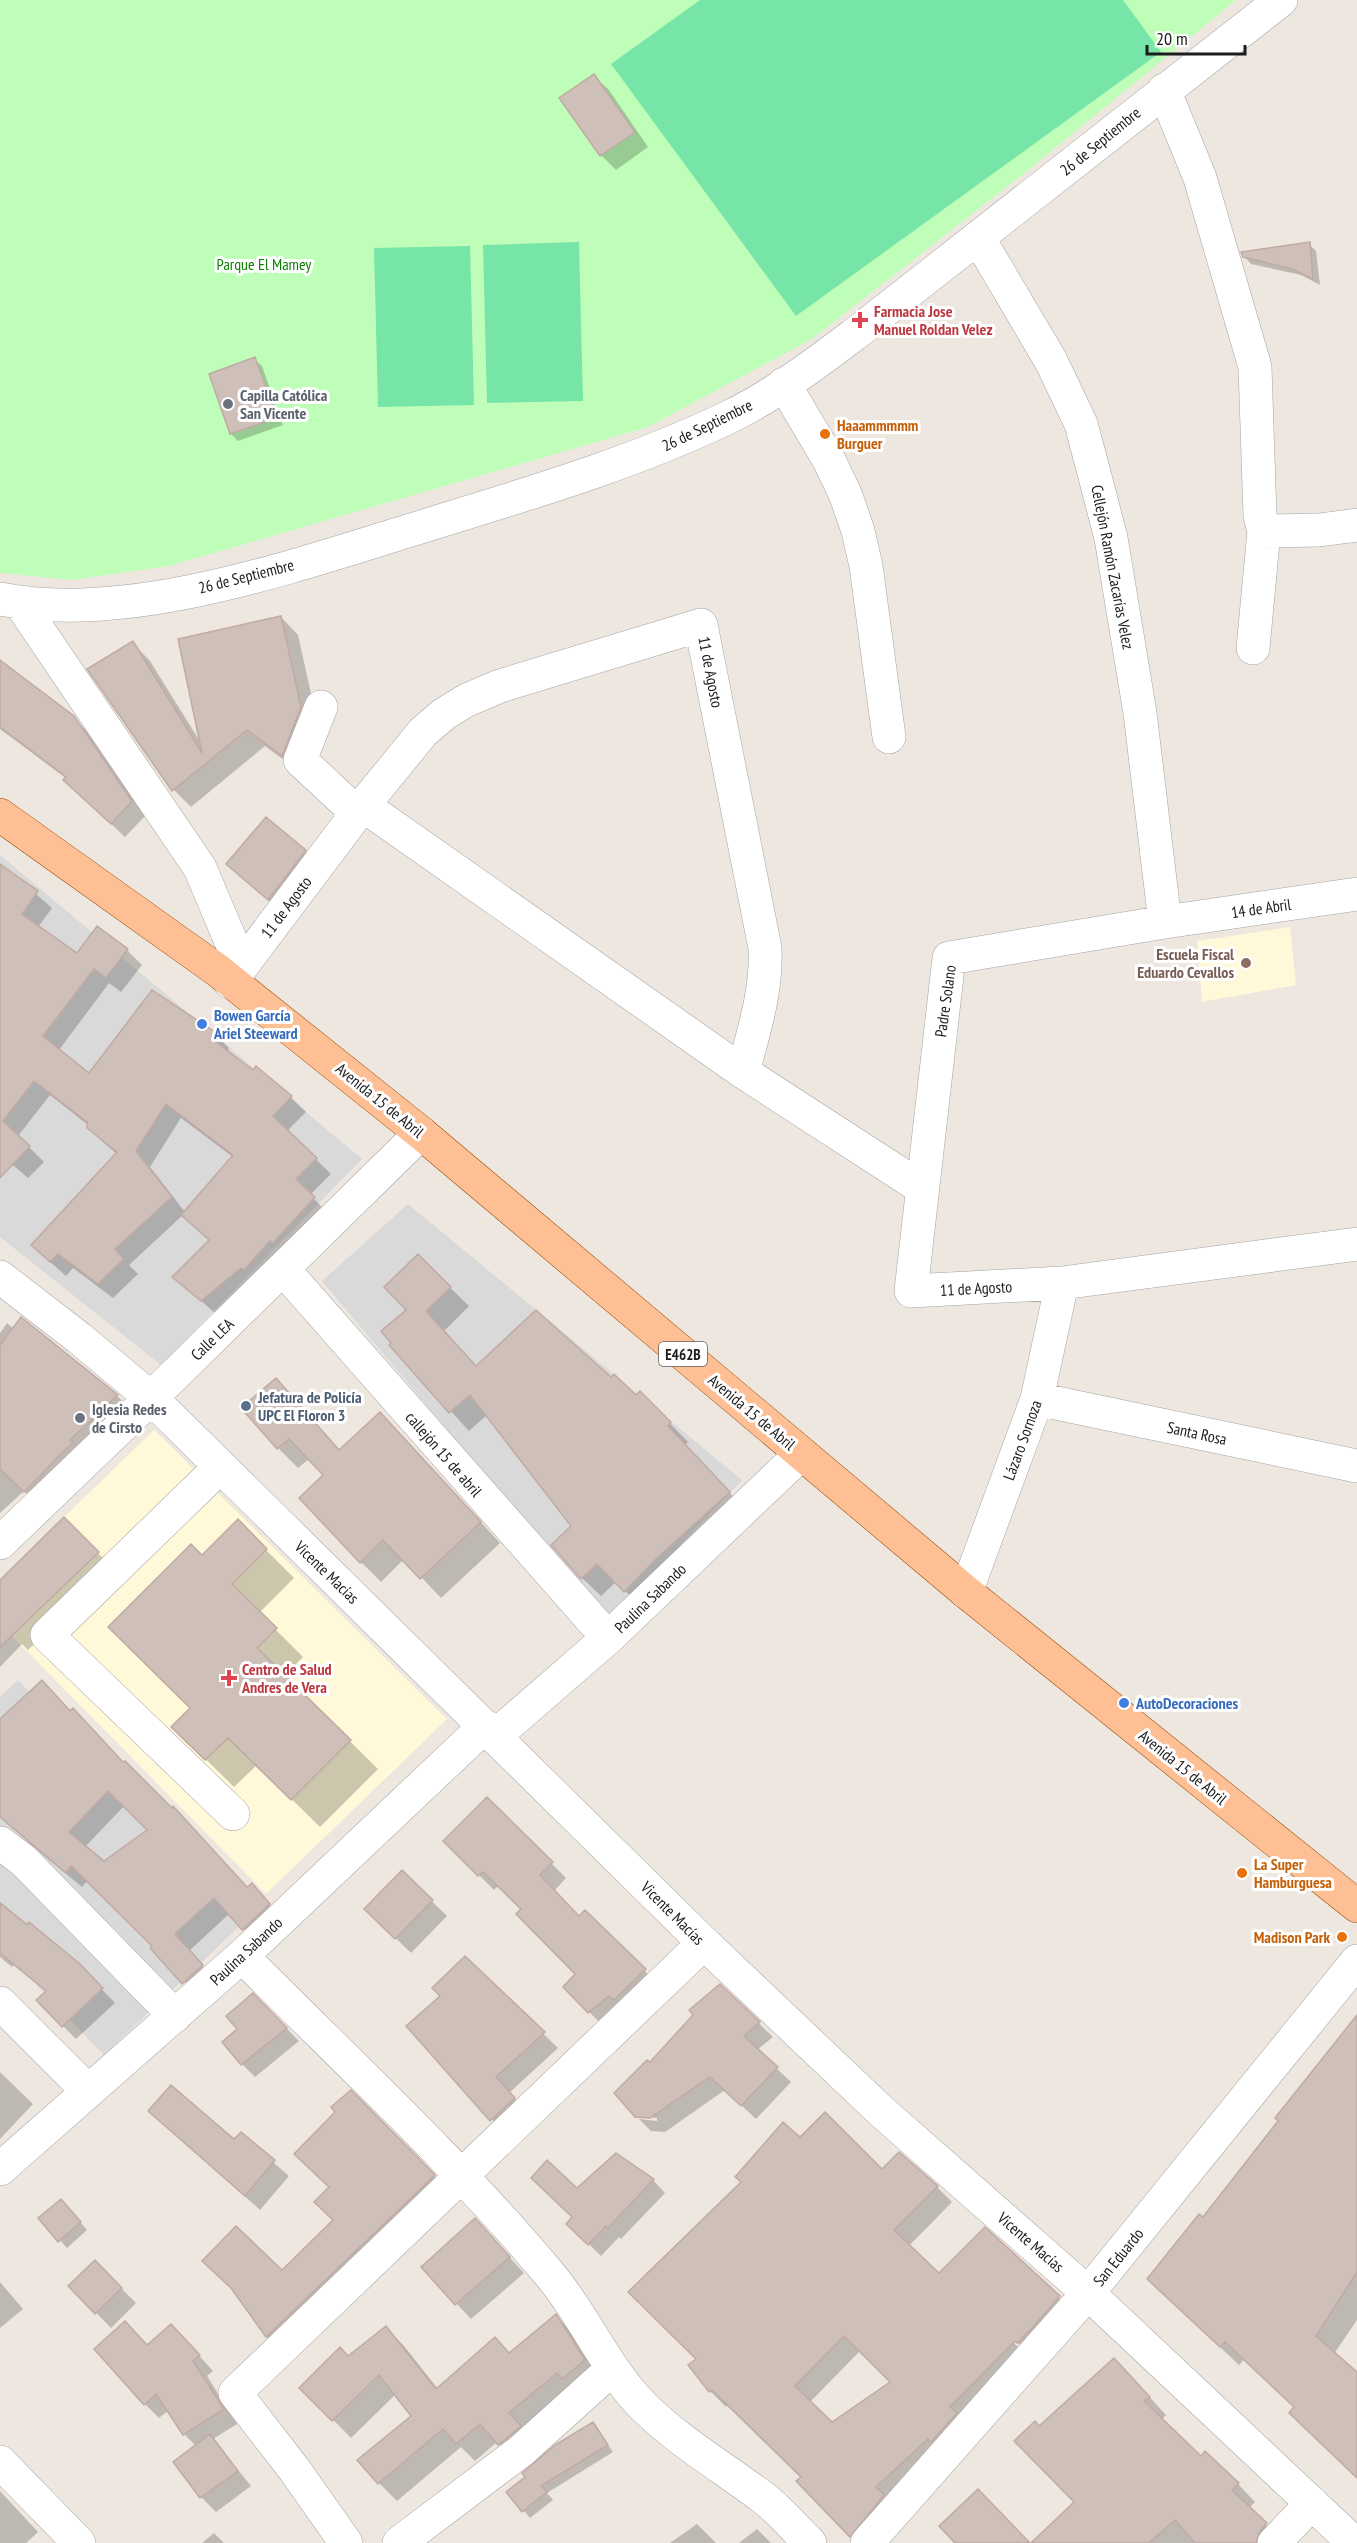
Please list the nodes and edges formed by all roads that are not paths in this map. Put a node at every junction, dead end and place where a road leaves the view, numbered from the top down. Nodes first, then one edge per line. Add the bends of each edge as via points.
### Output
1 (1281, 0) edge
2 (1164, 90) junction
3 (979, 239) junction
4 (784, 384) junction
5 (1357, 525) edge
6 (1264, 531) junction
7 (10, 601) edge
8 (1253, 648) dead end
9 (321, 707) dead end
10 (889, 737) dead end
11 (361, 810) junction
12 (0, 815) edge
13 (1357, 894) edge
14 (1165, 922) junction
15 (236, 973) junction
16 (743, 1072) junction
17 (421, 1133) junction
18 (922, 1188) junction
19 (1357, 1244) edge
20 (283, 1269) junction
21 (0, 1277) edge
22 (1062, 1283) junction
23 (151, 1398) junction
24 (1037, 1399) junction
25 (801, 1454) junction
26 (1357, 1466) edge
27 (220, 1467) junction
28 (0, 1543) edge
29 (966, 1592) junction
30 (608, 1638) junction
31 (490, 1732) junction
32 (233, 1814) dead end
33 (0, 1843) edge
34 (1357, 1906) edge
35 (704, 1943) junction
36 (242, 1956) junction
37 (1357, 1960) edge
38 (0, 2003) edge
39 (175, 2016) junction
40 (88, 2091) junction
41 (0, 2169) edge
42 (462, 2176) junction
43 (1088, 2293) junction
44 (612, 2369) junction
45 (0, 2462) edge
46 (1312, 2503) junction
47 (80, 2543) edge
48 (346, 2543) edge
49 (399, 2543) edge
50 (810, 2543) edge
51 (867, 2543) edge
52 (1274, 2543) edge
53 (1354, 2543) edge

1 - 2 street, 26 de Septiembre
2 - 3 street, 26 de Septiembre
2 - 6 street via 1200,178 1255,367 1260,516
3 - 4 street, 26 de Septiembre
3 - 14 street, Cellejón Ramón Zacarías Velez via 1064,385 1081,424 1111,538 1140,713
4 - 7 street, 26 de Septiembre via 732,416 662,447 584,476 353,547 153,598 81,606
4 - 10 street via 829,460 858,531
5 - 6 street
6 - 8 street
7 - 15 street via 200,868
9 - 11 street via 300,760
11 - 15 street, 11 de Agosto
11 - 16 street
11 - 16 street, 11 de Agosto via 423,732 467,700 500,686 701,625 765,948 763,997
12 - 15 main road, Avenida 15 de Abril / E462B via 132,908
13 - 14 street, 14 de Abril
14 - 18 street, Padre Solano via 949,958
15 - 17 main road, Avenida 15 de Abril / E462B
16 - 18 street
17 - 20 street, Calle LEA
17 - 25 main road, Avenida 15 de Abril / E462B
18 - 22 street, 11 de Agosto via 911,1292
19 - 22 street, 11 de Agosto
20 - 23 street, Calle LEA
20 - 30 street, callejón 15 de abril
21 - 23 street, Vicente Macías
22 - 24 street, Lázaro Sornoza
23 - 27 street, Vicente Macías
23 - 28 street, Calle LEA
24 - 26 street, Santa Rosa
24 - 29 street, Lázaro Sornoza
25 - 29 main road, Avenida 15 de Abril / E462B
25 - 30 street, Paulina Sabando
27 - 31 street, Vicente Macías
27 - 32 street via 47,1635
29 - 34 main road, Avenida 15 de Abril / E462B
30 - 31 street, Paulina Sabando
31 - 35 street, Vicente Macías
31 - 36 street, Paulina Sabando
33 - 39 street via 24,1861
35 - 42 street
35 - 43 street, Vicente Macías via 881,2111
36 - 39 street, Paulina Sabando
36 - 42 street
37 - 43 street, San Eduardo
38 - 40 street
39 - 40 street, Paulina Sabando
40 - 41 street, Paulina Sabando
42 - 44 street via 552,2277
42 - 48 street via 235,2393
43 - 46 street, Vicente Macías
43 - 51 street, San Eduardo
44 - 49 street via 522,2450
44 - 50 street via 642,2405 681,2440 763,2497
45 - 47 street
46 - 52 street
46 - 53 street, Vicente Macías

